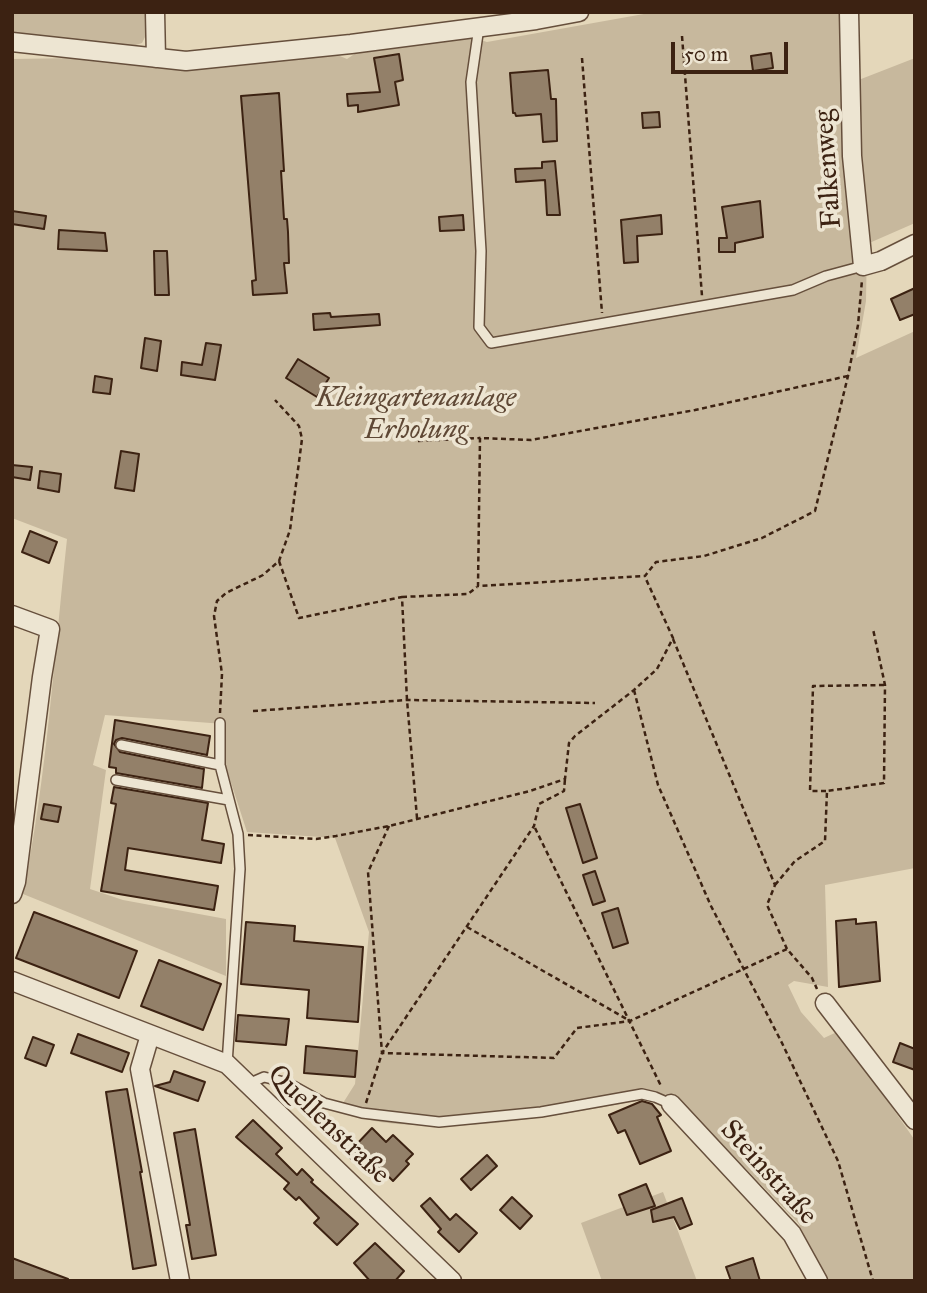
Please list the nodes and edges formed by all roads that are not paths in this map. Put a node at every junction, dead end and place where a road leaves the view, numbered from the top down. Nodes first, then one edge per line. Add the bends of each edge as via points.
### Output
1 (155, 12) edge
2 (579, 12) edge
3 (849, 12) edge
4 (535, 16) edge
5 (479, 27) junction
6 (12, 42) edge
7 (156, 58) junction
8 (915, 244) edge
9 (863, 266) junction
10 (12, 615) edge
11 (220, 723) road end
12 (121, 745) dead end
13 (219, 765) junction
14 (116, 780) dead end
15 (20, 796) edge
16 (229, 800) junction
17 (12, 894) edge
18 (12, 981) edge
19 (825, 1003) road end
20 (150, 1035) junction
21 (228, 1064) junction
22 (247, 1084) junction
23 (671, 1104) joint
24 (915, 1120) edge
25 (180, 1281) edge
26 (452, 1281) edge
27 (818, 1281) edge

1 - 7 street
2 - 4 street
3 - 9 street, Falkenweg via 852,156
4 - 5 street
5 - 7 street via 228,58
5 - 9 lane via 471,82 481,251 479,327 491,343 793,290
6 - 7 street
8 - 9 street, Falkenweg
10 - 15 street via 50,629
11 - 13 lane
12 - 13 lane
13 - 16 lane
14 - 16 lane
15 - 17 street
16 - 21 lane via 238,834 240,869
18 - 20 street, Quellenstraße
19 - 24 street
20 - 21 street, Quellenstraße
20 - 25 street via 140,1069
21 - 22 street, Quellenstraße
22 - 23 lane via 264,1077 362,1113 439,1122 541,1112 642,1094
22 - 26 street, Quellenstraße
23 - 27 street, Steinstraße via 792,1234

